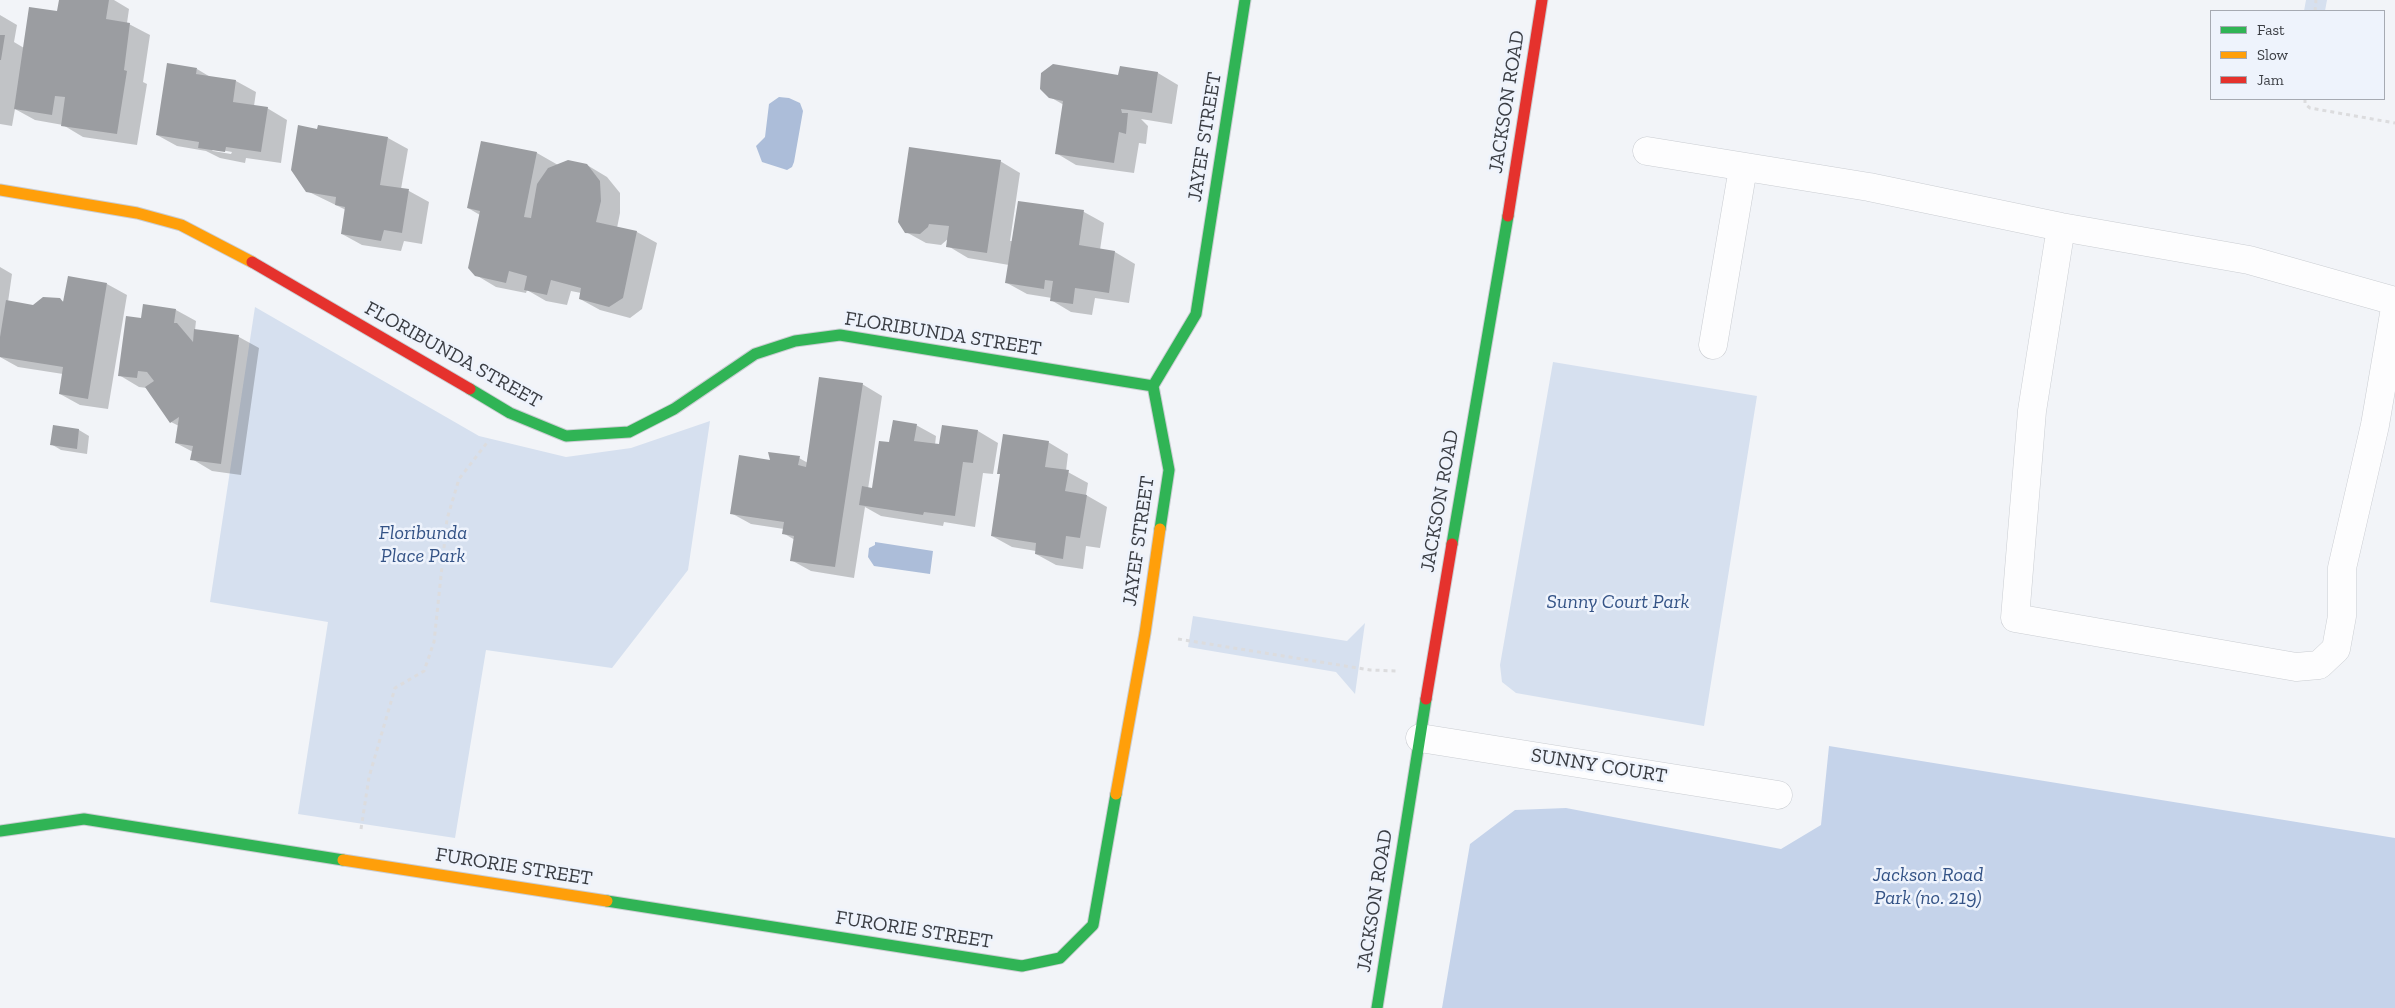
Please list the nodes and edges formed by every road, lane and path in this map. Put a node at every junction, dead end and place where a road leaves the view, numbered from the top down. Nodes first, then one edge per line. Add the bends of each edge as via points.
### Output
1 (1245, 0) edge
2 (1542, 0) edge
3 (2305, 100) edge
4 (2395, 123) edge
5 (1647, 151) dead end
6 (1743, 168) junction
7 (0, 190) edge
8 (2061, 228) junction
9 (2395, 301) edge
10 (2395, 308) edge
11 (1714, 345) dead end
12 (1153, 386) junction
13 (510, 413) junction
14 (1145, 634) junction
15 (1430, 673) junction
16 (1420, 738) junction
17 (1778, 795) dead end
18 (0, 830) edge
19 (355, 862) junction
20 (1022, 966) joint
21 (1377, 1008) edge

1 - 12 street, JAYEF STREET via 1196,314
2 - 15 street, JACKSON ROAD via 1510,210
3 - 4 path via 2310,108
5 - 6 street
6 - 8 street via 1870,187
6 - 11 street
7 - 13 street, FLORIBUNDA STREET via 137,213 181,225 269,271
8 - 9 street via 2249,260
8 - 10 street via 2032,412 2015,618 2296,667 2319,665 2336,649 2342,616 2342,568 2375,425
12 - 13 street, FLORIBUNDA STREET via 840,335 795,341 755,354 674,409 629,432 566,436
12 - 14 street, JAYEF STREET via 1169,470
13 - 19 path via 459,479 447,519 434,642 424,671 395,688 369,778
14 - 15 path via 1370,670
14 - 20 street, JAYEF STREET via 1093,925 1060,958
15 - 16 street, JACKSON ROAD
16 - 17 street, SUNNY COURT
16 - 21 street, JACKSON ROAD
18 - 19 street, FURORIE STREET via 84,819
19 - 20 street, FURORIE STREET

